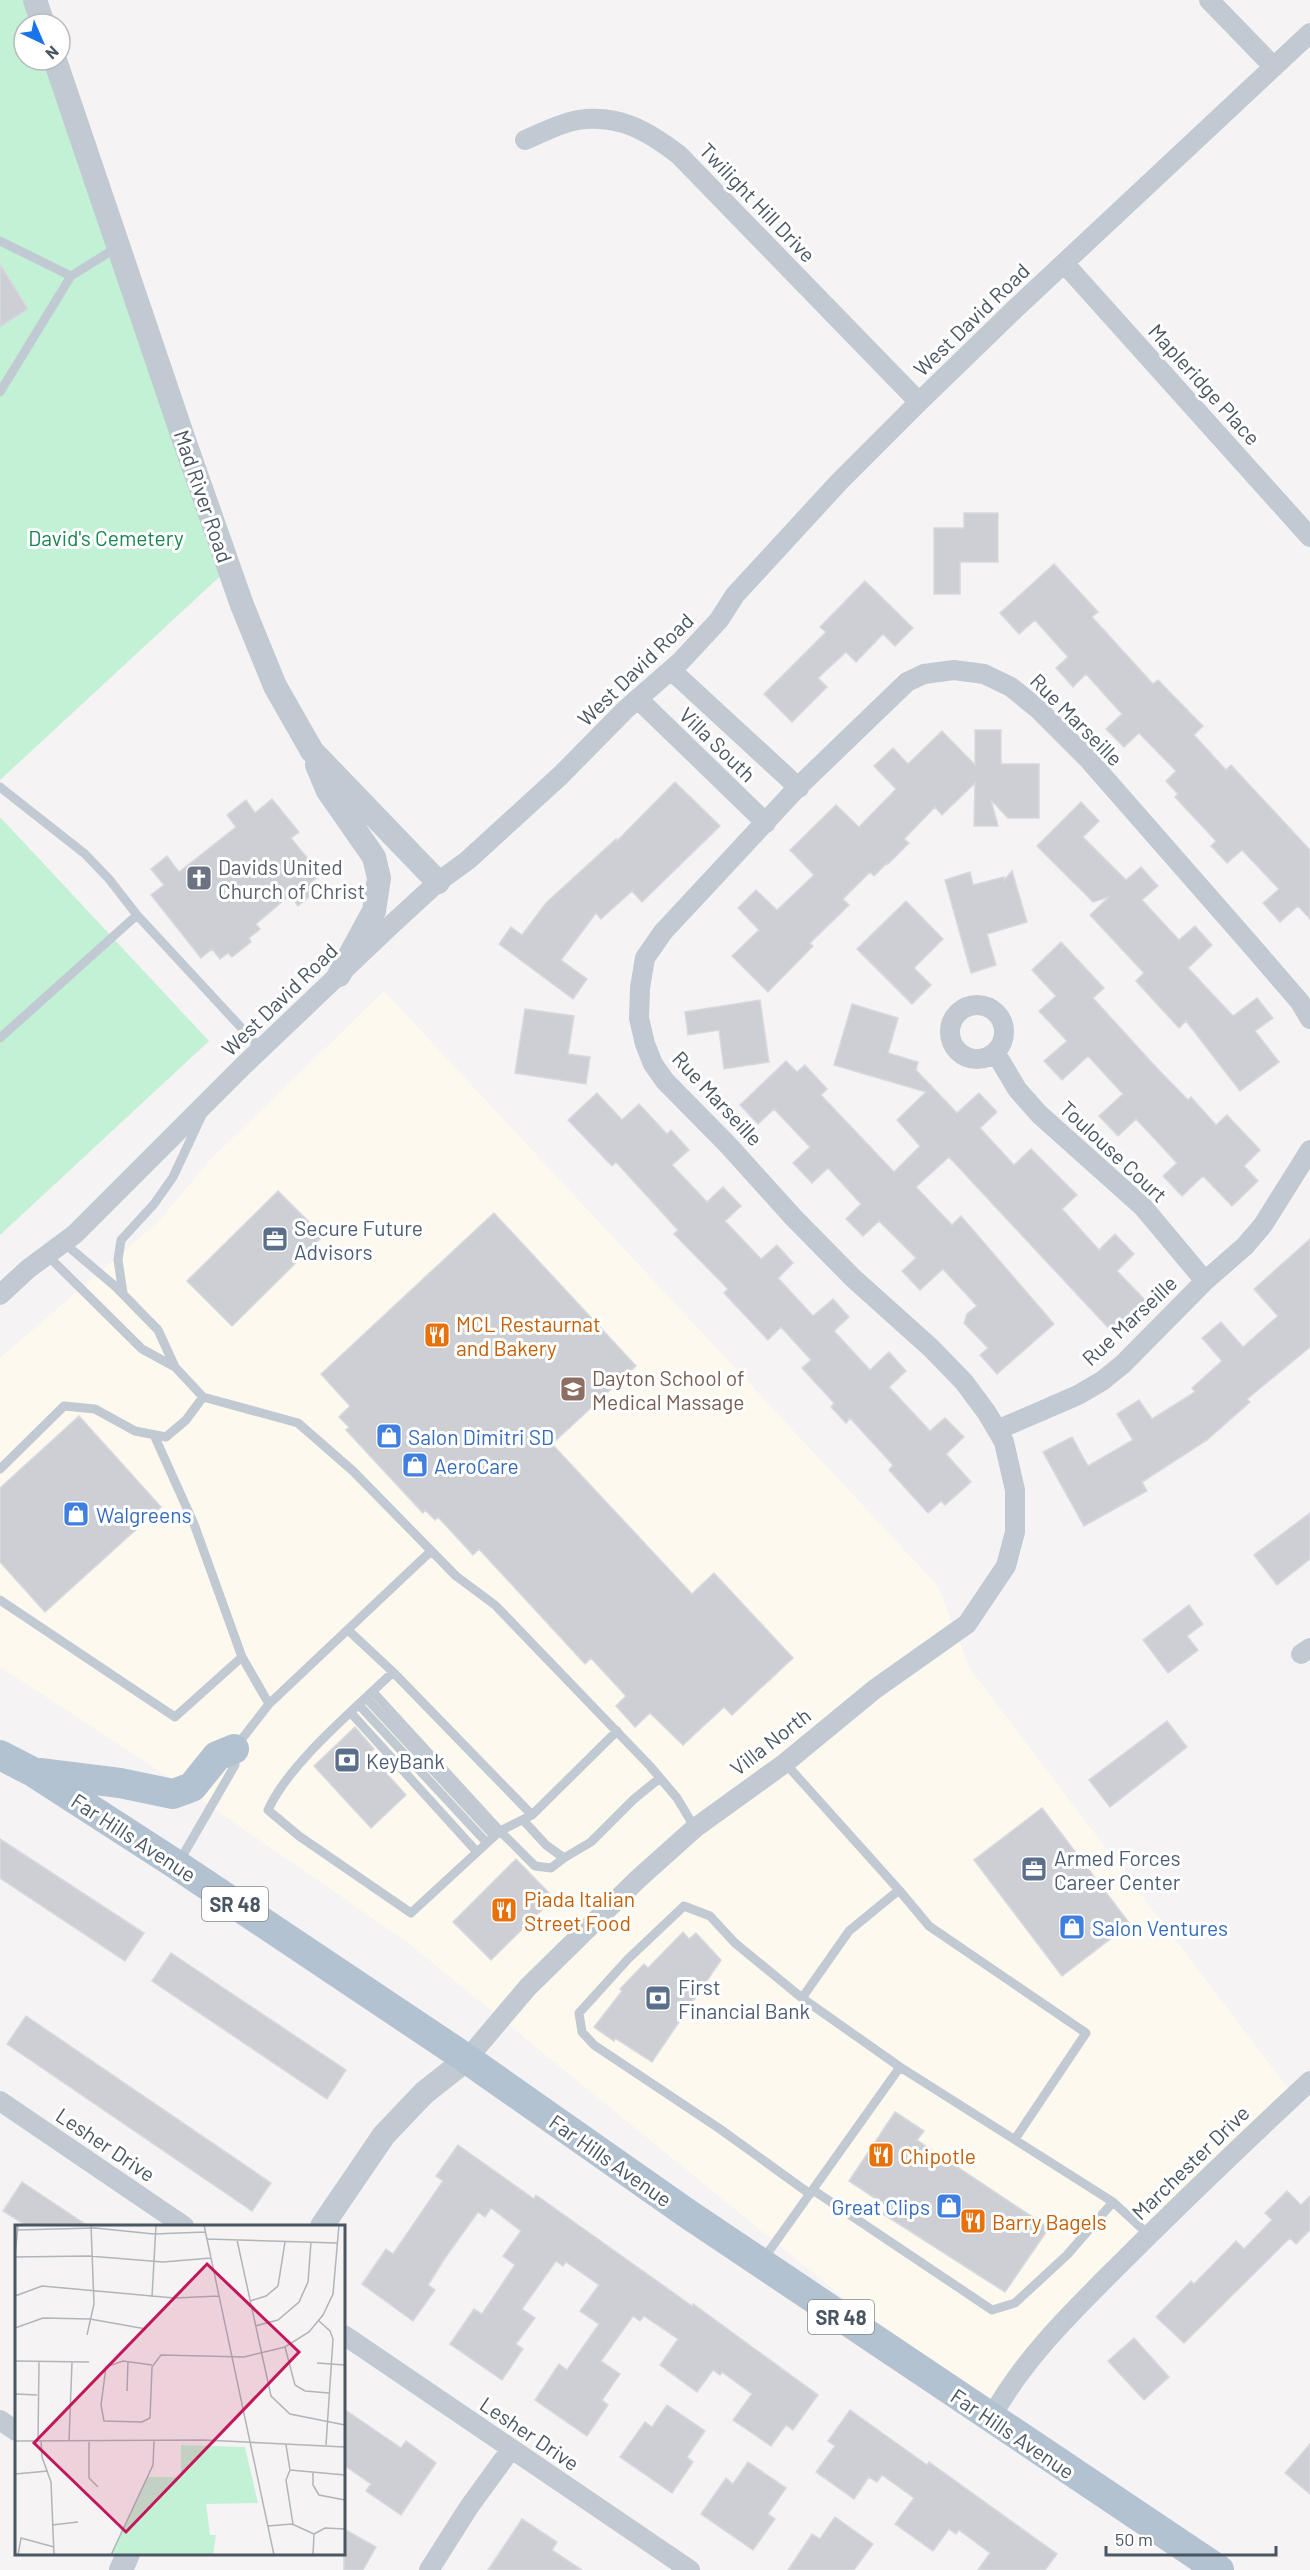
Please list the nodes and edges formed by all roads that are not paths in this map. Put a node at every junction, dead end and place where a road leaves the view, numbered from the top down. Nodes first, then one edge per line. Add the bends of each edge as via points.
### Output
1 (1209, 0) edge
2 (1307, 43) edge
3 (1274, 67) junction
4 (59, 72) edge
5 (525, 140) dead end
6 (0, 241) edge
7 (118, 247) junction
8 (1064, 263) junction
9 (71, 276) junction
10 (0, 392) edge
11 (919, 402) junction
12 (1310, 537) edge
13 (671, 670) junction
14 (638, 699) junction
15 (312, 752) junction
16 (0, 787) edge
17 (799, 789) junction
18 (766, 823) junction
19 (438, 882) junction
20 (136, 915) junction
21 (339, 975) junction
22 (1310, 1019) edge
23 (0, 1038) edge
24 (261, 1049) junction
25 (996, 1052) dead end
26 (209, 1100) junction
27 (1310, 1150) edge
28 (64, 1243) junction
29 (47, 1255) junction
30 (1205, 1281) junction
31 (123, 1293) junction
32 (0, 1295) edge
33 (175, 1367) junction
34 (203, 1398) junction
35 (997, 1430) junction
36 (154, 1435) junction
37 (0, 1470) edge
38 (431, 1551) junction
39 (0, 1600) edge
40 (348, 1630) junction
41 (242, 1657) junction
42 (393, 1672) junction
43 (366, 1698) junction
44 (269, 1704) junction
45 (351, 1713) junction
46 (617, 1731) junction
47 (234, 1749) junction
48 (0, 1755) edge
49 (785, 1763) junction
50 (33, 1772) junction
51 (660, 1778) junction
52 (528, 1817) junction
53 (695, 1828) junction
54 (494, 1837) junction
55 (477, 1852) junction
56 (564, 1858) junction
57 (177, 1865) junction
58 (899, 1890) junction
59 (802, 1998) junction
60 (467, 2059) junction
61 (900, 2067) junction
62 (1310, 2081) edge
63 (0, 2101) edge
64 (1015, 2139) junction
65 (811, 2192) junction
66 (1113, 2202) junction
67 (183, 2225) edge
68 (323, 2225) edge
69 (1149, 2235) junction
70 (761, 2263) junction
71 (345, 2336) edge
72 (991, 2418) junction
73 (0, 2420) edge
74 (15, 2430) edge
75 (512, 2450) junction
76 (127, 2555) edge
77 (122, 2570) edge
78 (429, 2570) edge
79 (690, 2570) edge
80 (1219, 2570) edge

1 - 3 street
2 - 3 street, West David Road
3 - 8 street, West David Road
4 - 7 street, Mad River Road
5 - 11 street, Twilight Hill Drive via 576,120 629,124 654,135 687,163
6 - 9 lane
7 - 9 lane
7 - 15 street, Mad River Road via 242,605 275,686
8 - 11 street, West David Road
8 - 12 street, Mapleridge Place
9 - 10 lane
11 - 13 street, West David Road via 735,594 719,620
13 - 14 street, West David Road
13 - 17 street, Villa South
14 - 18 street, Villa South
14 - 19 street, West David Road via 561,775 468,860
15 - 19 street, Mad River Road
15 - 21 street via 327,791 374,857 379,879 374,911
16 - 20 lane via 85,854
17 - 18 street, Rue Marseille
17 - 22 street, Rue Marseille via 907,682 924,674 954,670 1000,681 1038,709 1088,759 1300,1002
18 - 35 street, Rue Marseille via 663,932 645,958 639,1018 645,1044 665,1081 853,1278 931,1348 963,1382
19 - 21 street, West David Road
20 - 23 lane
20 - 24 lane
21 - 24 street, West David Road
24 - 26 street, West David Road
25 - 30 street, Toulouse Court via 1017,1089 1039,1114 1143,1207
26 - 28 street, West David Road
26 - 31 lane via 173,1176 121,1240 118,1260
27 - 30 street, Rue Marseille via 1263,1225
28 - 29 street, West David Road
28 - 31 lane
29 - 32 street, West David Road
29 - 33 lane via 142,1349
30 - 35 street, Rue Marseille via 1102,1381
31 - 33 lane via 158,1330
33 - 34 lane
34 - 36 lane via 166,1437
34 - 38 lane via 298,1423 353,1471
35 - 49 street, Villa North via 1004,1442 1015,1490 1015,1532 1006,1566 967,1624 875,1689
36 - 37 lane via 135,1431 95,1409 64,1406
36 - 41 lane via 194,1524
38 - 40 lane
38 - 46 lane via 495,1605
39 - 41 lane via 175,1717
40 - 42 lane
40 - 44 lane
41 - 44 lane
42 - 43 lane
42 - 52 lane
43 - 45 lane
43 - 54 lane
43 - 54 lane
44 - 47 lane
45 - 55 lane
45 - 55 lane via 301,1762 276,1793 268,1810 411,1913
46 - 51 lane
46 - 52 lane
47 - 50 main road via 217,1756 192,1787 173,1794
47 - 57 lane via 235,1765
48 - 50 main road, Far Hills Avenue / SR 48
49 - 53 street, Villa North
49 - 58 lane
50 - 57 main road, Far Hills Avenue / SR 48
51 - 53 lane
51 - 56 lane via 591,1842
52 - 54 lane
52 - 56 lane via 546,1845
53 - 60 street, Villa North via 528,1987
54 - 55 lane
54 - 56 lane via 535,1866 551,1868
57 - 60 main road, Far Hills Avenue / SR 48
58 - 59 lane via 849,1931
58 - 64 lane via 929,1926 1086,2033
59 - 61 lane
59 - 65 lane via 710,1916 684,1906 579,2013 582,2032 594,2045
60 - 68 street via 424,2093 384,2135
60 - 70 main road, Far Hills Avenue / SR 48
61 - 64 lane
61 - 65 lane
62 - 69 street, Marchester Drive
63 - 67 street, Lesher Drive
64 - 66 lane
65 - 66 lane via 992,2310 1015,2303 1067,2255
65 - 70 lane
66 - 69 lane
69 - 72 street, Marchester Drive via 1029,2361
70 - 72 main road, Far Hills Avenue / SR 48
71 - 75 street, Lesher Drive
72 - 80 main road, Far Hills Avenue / SR 48
73 - 74 street
75 - 78 street
75 - 79 street, Lesher Drive
76 - 77 street

